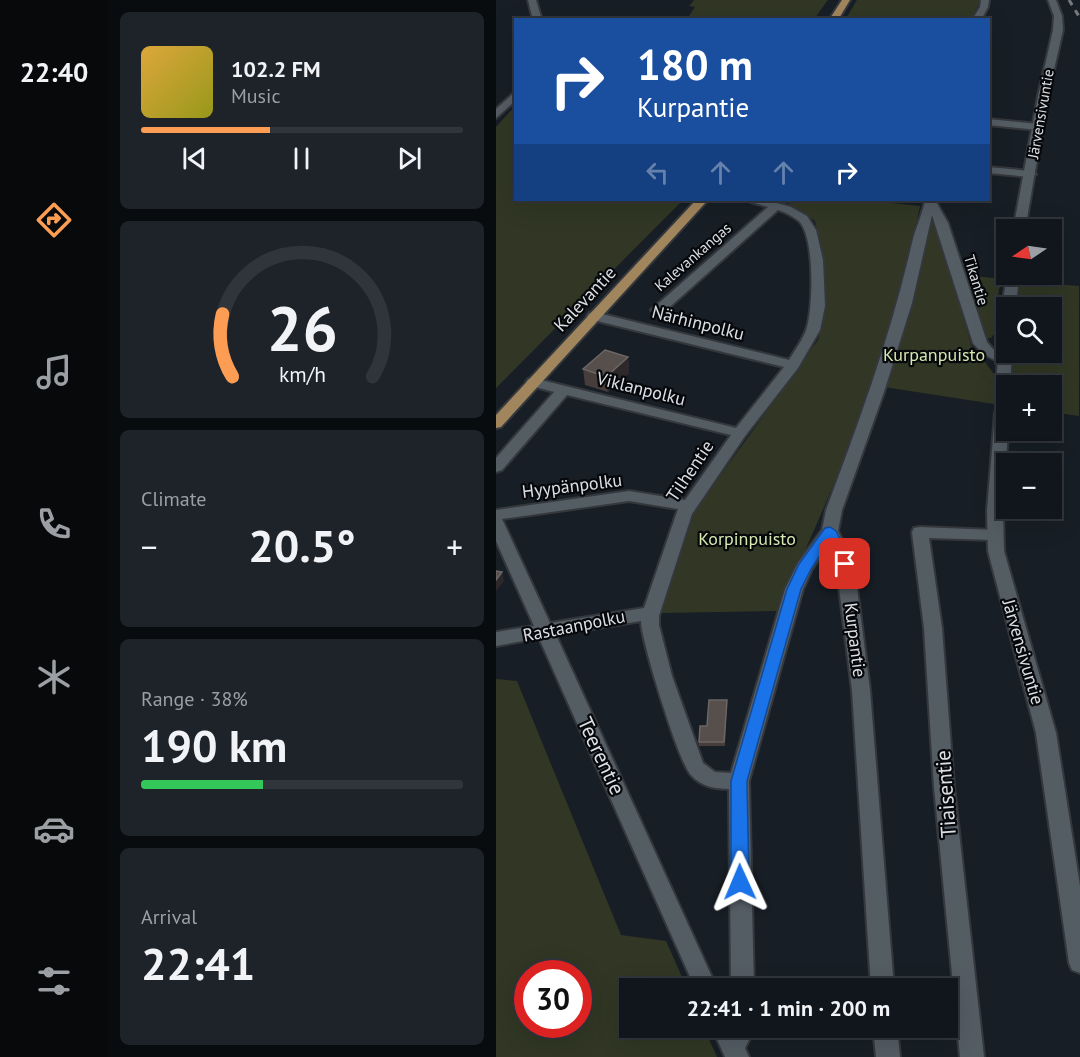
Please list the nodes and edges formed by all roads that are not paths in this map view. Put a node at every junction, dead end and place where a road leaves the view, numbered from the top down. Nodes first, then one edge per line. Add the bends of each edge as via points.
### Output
1 (532, 0) edge
2 (846, 0) edge
3 (985, 0) edge
4 (1052, 0) edge
5 (537, 18) edge
6 (834, 18) edge
7 (977, 18) edge
8 (514, 96) edge
9 (496, 115) edge
10 (990, 122) edge
11 (1038, 127) junction
12 (990, 170) edge
13 (1030, 174) junction
14 (701, 201) edge
15 (759, 201) edge
16 (930, 201) edge
17 (776, 205) junction
18 (1021, 219) edge
19 (658, 310) dead end
20 (594, 316) junction
21 (996, 351) edge
22 (1004, 363) edge
23 (793, 365) junction
24 (533, 382) junction
25 (564, 390) junction
26 (496, 424) edge
27 (740, 433) junction
28 (496, 467) edge
29 (689, 506) junction
30 (496, 515) edge
31 (496, 523) edge
32 (830, 531) junction
33 (994, 535) junction
34 (652, 613) junction
35 (543, 632) junction
36 (496, 639) edge
37 (739, 781) junction
38 (1080, 963) edge
39 (701, 978) edge
40 (743, 978) edge
41 (882, 978) edge
42 (887, 1038) edge
43 (888, 1057) edge
44 (972, 1057) edge

1 - 5 street
2 - 6 main road
3 - 7 street
4 - 11 street, Järvensivuntie via 1058,30
8 - 9 street
10 - 11 street
11 - 13 street, Järvensivuntie
12 - 13 street
13 - 18 street, Järvensivuntie
14 - 20 main road, Kalevantie
15 - 17 street, Tilhentie
16 - 21 street, Tikantie via 942,223 980,344 988,352
16 - 32 street via 905,303
17 - 19 street, Kalevankangas
17 - 23 street, Tilhentie via 807,223 817,260 814,330
20 - 23 street, Närhinpolku
20 - 24 main road, Kalevantie
22 - 33 street, Järvensivuntie via 1005,403
23 - 27 street, Tilhentie
24 - 25 street, Viklanpolku
24 - 26 main road, Kalevantie
25 - 27 street, Viklanpolku
25 - 28 street
27 - 29 street, Tilhentie
29 - 30 street, Hyypänpolku via 629,496
29 - 34 street, Tilhentie
31 - 35 street, Teerentie
32 - 37 street via 804,567 794,589
32 - 41 street, Kurpantie via 845,564 861,690
33 - 38 street, Järvensivuntie via 1007,599 1046,733
33 - 44 street, Tiaisentie via 920,532 933,628 944,787
34 - 35 street, Rastaanpolku
34 - 37 street, Tilhentie via 650,625 663,676 695,767 714,781
35 - 36 street, Rastaanpolku
35 - 39 street, Teerentie
37 - 40 street
42 - 43 street

